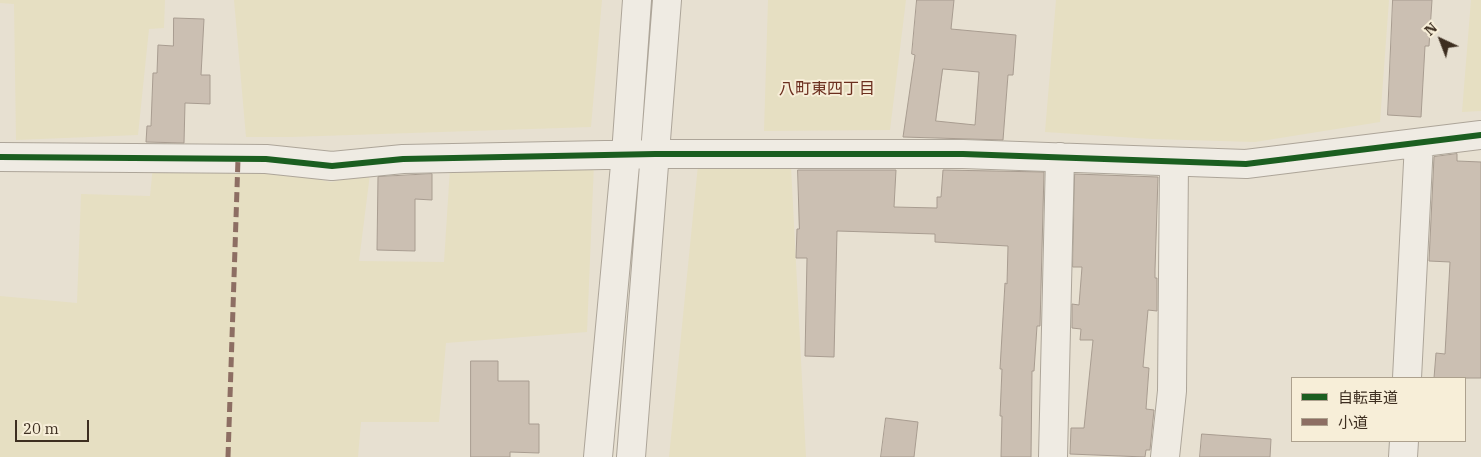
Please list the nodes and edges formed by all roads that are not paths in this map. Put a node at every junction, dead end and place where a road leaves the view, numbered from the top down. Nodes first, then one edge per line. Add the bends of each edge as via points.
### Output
1 (637, 0) edge
2 (667, 0) edge
3 (1481, 135) edge
4 (1419, 143) junction
5 (626, 154) junction
6 (655, 154) junction
7 (0, 157) edge
8 (1060, 158) junction
9 (1174, 162) junction
10 (1407, 377) edge
11 (1404, 442) edge
12 (598, 457) edge
13 (631, 457) edge
14 (1053, 457) edge
15 (1165, 457) edge
16 (1403, 457) edge

1 - 5 street
2 - 6 street
3 - 4 street
4 - 9 street via 1246,164
4 - 10 street
5 - 6 street
5 - 7 street via 403,158 332,166 266,159
5 - 12 street
6 - 8 street via 964,154
6 - 13 street
8 - 9 street
8 - 14 street
9 - 15 street via 1172,391
11 - 16 street

